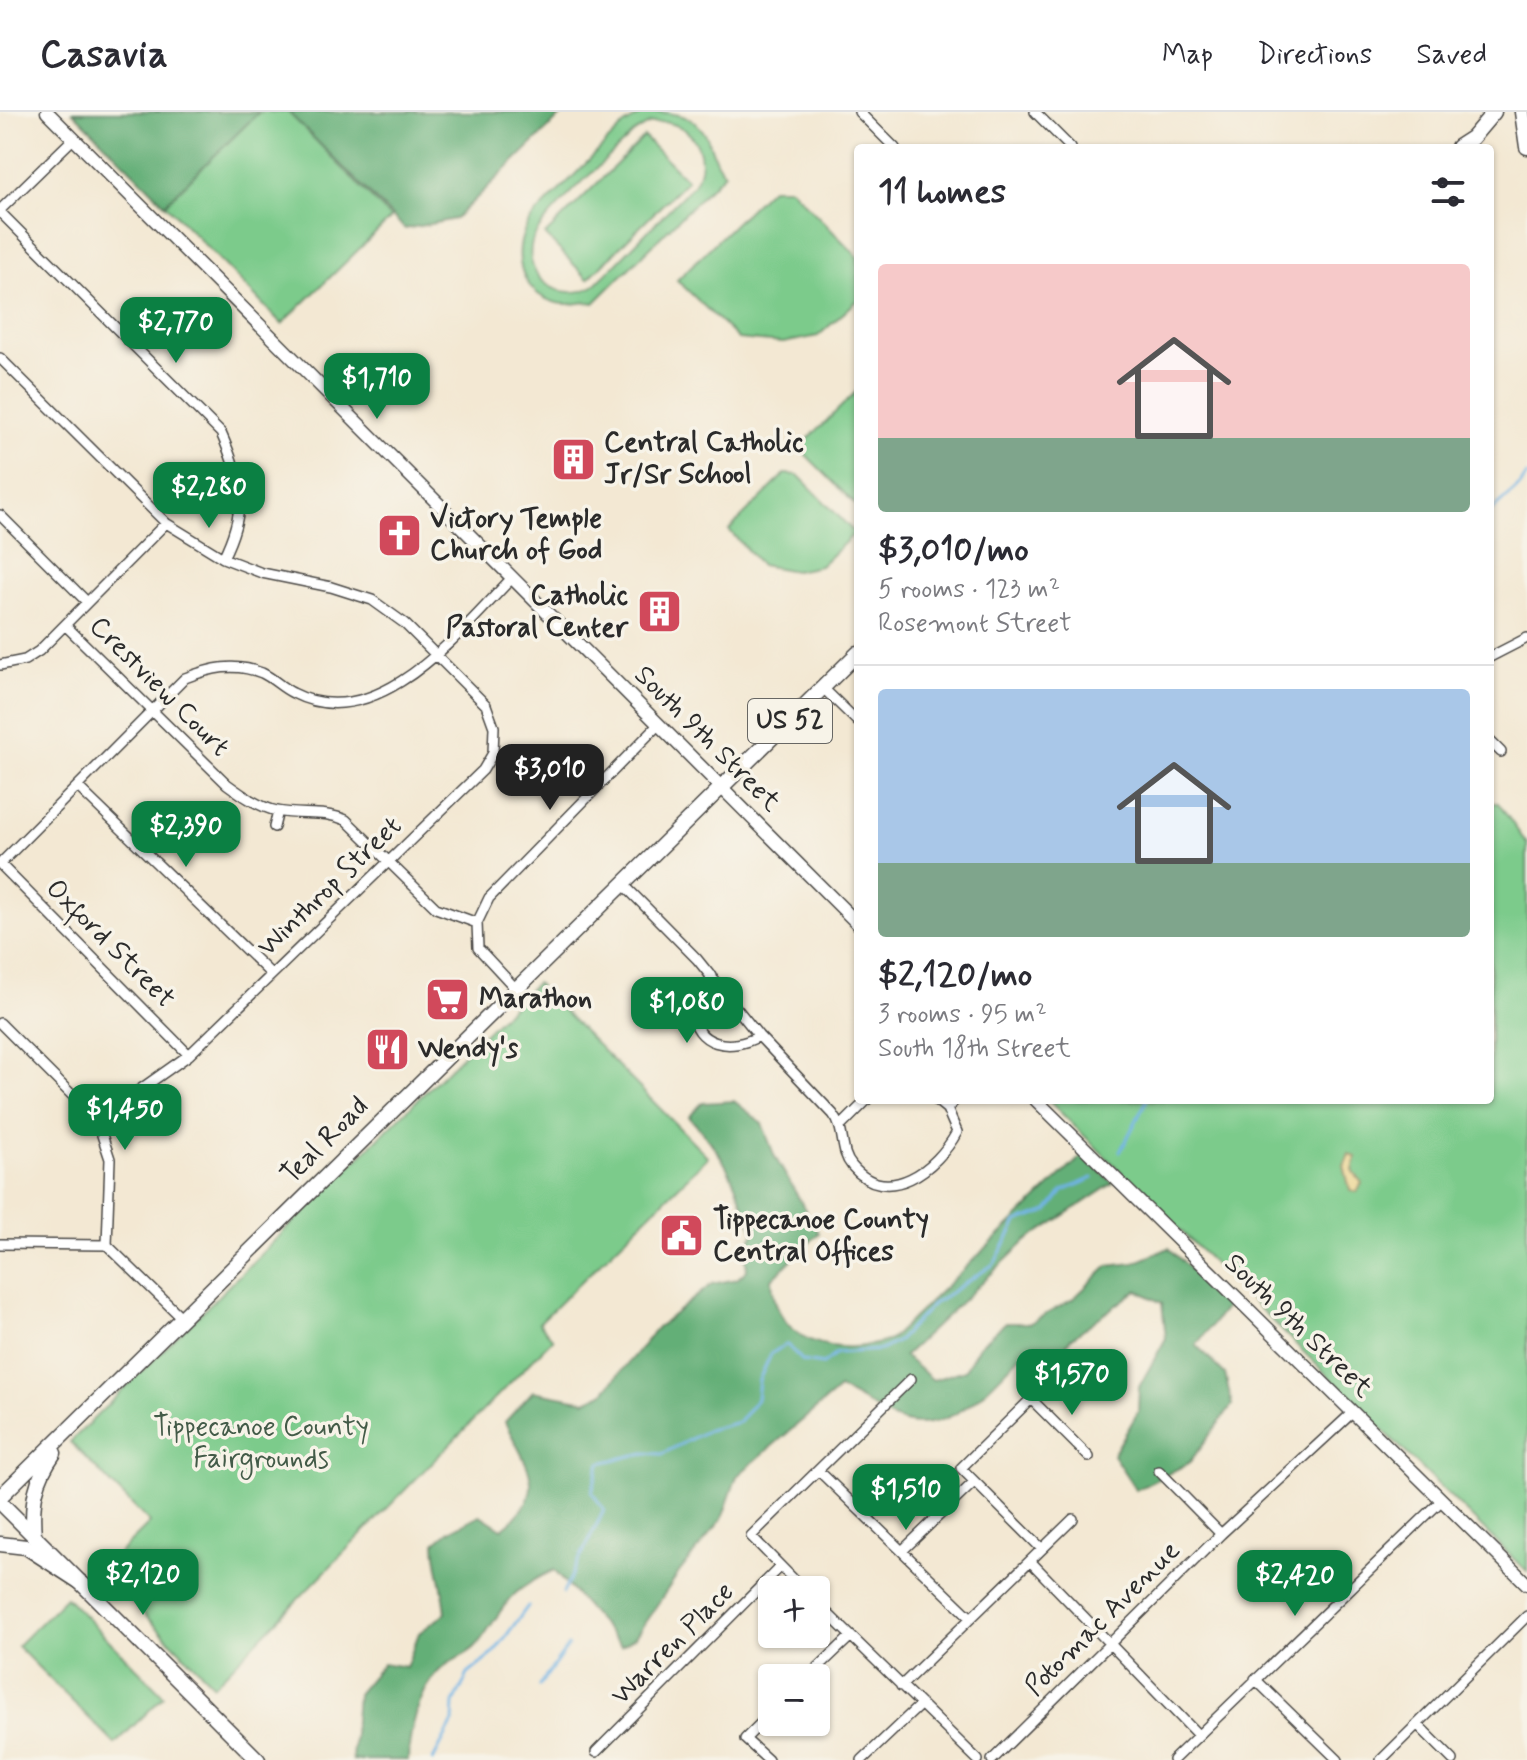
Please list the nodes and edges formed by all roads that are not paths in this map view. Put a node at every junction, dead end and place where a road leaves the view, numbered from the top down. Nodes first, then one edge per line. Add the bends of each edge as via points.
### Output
1 (47, 112) edge
2 (859, 112) edge
3 (1035, 112) edge
4 (1486, 112) edge
5 (1519, 115) edge
6 (73, 139) junction
7 (891, 144) edge
8 (1067, 144) edge
9 (1459, 144) edge
10 (1527, 147) edge
11 (0, 211) edge
12 (0, 358) edge
13 (0, 515) edge
14 (166, 523) junction
15 (223, 558) junction
16 (512, 578) junction
17 (87, 602) junction
18 (65, 625) junction
19 (1527, 638) edge
20 (436, 655) junction
21 (1494, 655) edge
22 (854, 657) edge
23 (0, 665) edge
24 (823, 688) junction
25 (153, 713) junction
26 (854, 718) edge
27 (658, 725) junction
28 (1494, 745) edge
29 (1501, 752) dead end
30 (78, 787) junction
31 (721, 788) junction
32 (278, 811) junction
33 (274, 827) dead end
34 (390, 861) junction
35 (0, 864) edge
36 (623, 884) junction
37 (854, 920) edge
38 (477, 923) junction
39 (271, 974) junction
40 (712, 976) junction
41 (516, 989) junction
42 (0, 1023) edge
43 (759, 1036) junction
44 (189, 1055) junction
45 (863, 1104) edge
46 (941, 1104) edge
47 (951, 1104) edge
48 (1040, 1104) edge
49 (947, 1109) junction
50 (97, 1120) junction
51 (842, 1125) junction
52 (0, 1244) edge
53 (107, 1245) junction
54 (182, 1318) junction
55 (911, 1379) dead end
56 (86, 1413) junction
57 (1352, 1413) junction
58 (1089, 1457) dead end
59 (819, 1471) junction
60 (1159, 1471) dead end
61 (974, 1482) junction
62 (0, 1499) edge
63 (1441, 1501) junction
64 (1073, 1519) dead end
65 (1221, 1534) junction
66 (34, 1535) junction
67 (0, 1544) edge
68 (1042, 1549) junction
69 (902, 1551) junction
70 (1030, 1561) junction
71 (780, 1567) junction
72 (789, 1576) edge
73 (83, 1584) junction
74 (1527, 1584) edge
75 (830, 1616) edge
76 (1527, 1616) edge
77 (970, 1617) junction
78 (851, 1636) junction
79 (1111, 1642) junction
80 (822, 1664) edge
81 (1255, 1679) junction
82 (901, 1686) junction
83 (920, 1705) junction
84 (1418, 1725) junction
85 (758, 1726) edge
86 (1198, 1735) junction
87 (596, 1752) dead end
88 (258, 1760) edge
89 (768, 1760) edge
90 (862, 1760) edge
91 (978, 1760) edge
92 (992, 1760) edge
93 (1173, 1760) edge
94 (1338, 1760) edge
95 (1381, 1760) edge
96 (1453, 1760) edge

1 - 6 street, South 9th Street
2 - 7 street
3 - 8 street
4 - 9 main road
5 - 10 main road
6 - 11 street
6 - 16 street, South 9th Street
11 - 15 street via 221,433 235,465 241,500 238,529
12 - 14 street
13 - 17 street
14 - 15 street
14 - 17 street
15 - 20 street via 372,600
16 - 20 street
16 - 27 street, South 9th Street
17 - 18 street
18 - 23 street via 25,660
18 - 25 street, Crestview Court
19 - 21 street
20 - 25 street via 399,685 331,703 295,695 261,673 218,665 185,678
20 - 34 street, Winthrop Street via 486,705 494,727 493,753 483,770
22 - 24 main road, Teal Road / US 52
24 - 26 street
24 - 31 main road, Teal Road / US 52
25 - 30 street
25 - 32 street, Crestview Court via 227,784
27 - 31 street, South 9th Street
27 - 38 street via 489,898
28 - 29 street
30 - 35 street
30 - 39 street
31 - 36 main road, Teal Road / US 52
31 - 37 street, South 9th Street
32 - 33 street
32 - 34 street, Crestview Court via 334,814
34 - 38 street, Crestview Court via 436,908
34 - 39 street, Winthrop Street
35 - 44 street, Oxford Street
36 - 40 street
36 - 41 main road, Teal Road / US 52
38 - 41 street via 478,948
39 - 44 street, Winthrop Street
40 - 43 street
40 - 43 street via 693,1010 696,1031 709,1042 738,1045
41 - 54 main road, Teal Road / US 52
42 - 50 street
43 - 51 street
44 - 50 street, Winthrop Street
45 - 51 street
46 - 49 street
47 - 49 street
48 - 57 street, South 9th Street
49 - 51 street via 957,1132 952,1141 900,1184 873,1182 852,1167
50 - 53 street via 110,1159
52 - 53 street
53 - 54 street
54 - 56 main road, Teal Road / US 52
55 - 59 street
56 - 62 main road, Teal Road / US 52
56 - 66 main road via 42,1470 32,1510
57 - 63 street, South 9th Street
57 - 65 street, Potomac Avenue
58 - 61 street via 1031,1399 961,1468
59 - 69 street
59 - 71 street via 751,1536
60 - 65 street
61 - 68 street
61 - 69 street
62 - 66 main road
63 - 74 street, South 9th Street
63 - 81 street
64 - 68 street
65 - 79 street, Potomac Avenue
66 - 73 main road
67 - 73 main road via 26,1547
68 - 70 street
69 - 77 street
70 - 77 street
70 - 79 street
71 - 72 street
71 - 87 street, Warren Place
73 - 88 main road
75 - 78 street
76 - 84 street
77 - 82 street
78 - 80 street
78 - 82 street
79 - 86 street
79 - 92 street, Potomac Avenue
81 - 86 street
81 - 94 street
82 - 83 street
83 - 90 street
83 - 91 street
84 - 95 street
84 - 96 street
85 - 89 street via 745,1739
86 - 93 street

